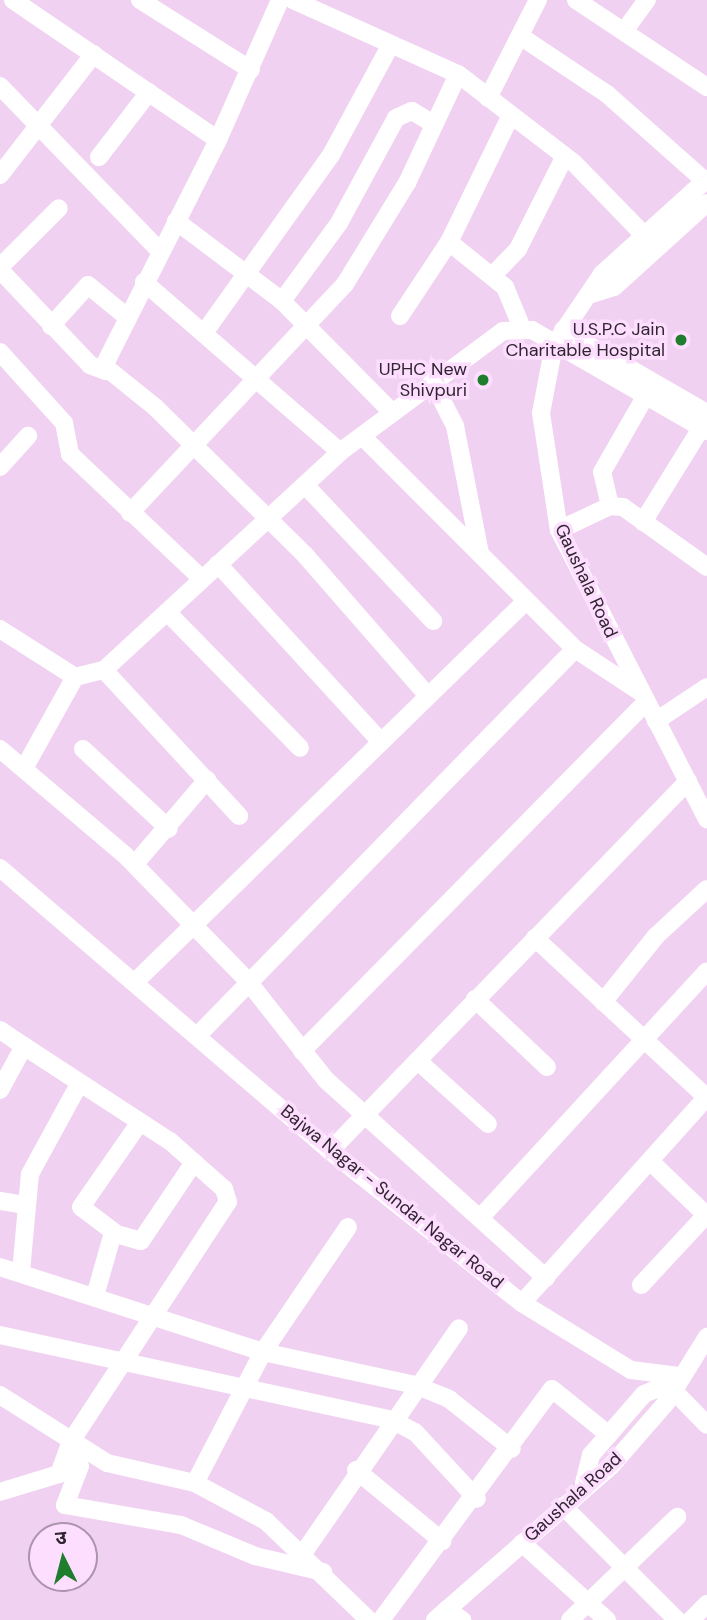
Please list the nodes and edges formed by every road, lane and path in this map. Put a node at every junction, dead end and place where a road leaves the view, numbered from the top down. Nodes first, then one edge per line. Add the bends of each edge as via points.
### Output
1 (13, 0) edge
2 (140, 0) edge
3 (279, 0) edge
4 (293, 0) edge
5 (538, 0) edge
6 (576, 0) edge
7 (647, 0) edge
8 (625, 30) junction
9 (520, 36) junction
10 (390, 46) junction
11 (94, 54) junction
12 (251, 70) junction
13 (457, 74) junction
14 (0, 86) edge
15 (707, 88) edge
16 (149, 92) junction
17 (488, 98) junction
18 (511, 115) junction
19 (434, 124) junction
20 (43, 126) junction
21 (218, 140) junction
22 (565, 156) junction
23 (99, 157) dead end
24 (0, 175) edge
25 (706, 180) edge
26 (707, 203) edge
27 (59, 208) dead end
28 (176, 221) junction
29 (645, 236) junction
30 (449, 242) junction
31 (159, 251) junction
32 (0, 269) edge
33 (494, 274) junction
34 (246, 276) junction
35 (144, 282) junction
36 (592, 294) junction
37 (282, 301) junction
38 (400, 316) dead end
39 (127, 317) junction
40 (51, 326) junction
41 (310, 327) junction
42 (522, 328) junction
43 (204, 332) junction
44 (559, 337) junction
45 (0, 352) edge
46 (106, 371) junction
47 (260, 379) junction
48 (432, 381) junction
49 (645, 397) junction
50 (392, 412) junction
51 (705, 424) edge
52 (28, 436) dead end
53 (362, 436) junction
54 (195, 447) junction
55 (340, 453) junction
56 (0, 467) edge
57 (305, 485) junction
58 (610, 506) junction
59 (130, 513) junction
60 (267, 517) junction
61 (643, 522) junction
62 (559, 530) junction
63 (480, 554) junction
64 (218, 564) junction
65 (707, 567) edge
66 (201, 578) junction
67 (526, 601) junction
68 (167, 612) junction
69 (433, 621) dead end
70 (0, 629) edge
71 (575, 649) junction
72 (104, 670) junction
73 (75, 677) junction
74 (707, 687) edge
75 (427, 695) junction
76 (644, 697) junction
77 (656, 721) junction
78 (381, 742) junction
79 (300, 748) dead end
80 (0, 749) edge
81 (83, 749) dead end
82 (26, 765) junction
83 (206, 780) junction
84 (697, 787) edge
85 (239, 816) dead end
86 (707, 819) edge
87 (169, 829) junction
88 (135, 864) junction
89 (0, 868) edge
90 (707, 889) edge
91 (193, 924) junction
92 (536, 938) junction
93 (707, 971) edge
94 (246, 979) junction
95 (136, 981) junction
96 (475, 999) junction
97 (603, 1002) junction
98 (0, 1030) edge
99 (199, 1034) junction
100 (643, 1040) junction
101 (24, 1046) junction
102 (302, 1051) junction
103 (418, 1061) junction
104 (547, 1068) dead end
105 (78, 1086) junction
106 (0, 1090) edge
107 (707, 1097) edge
108 (366, 1115) junction
109 (140, 1122) junction
110 (488, 1124) dead end
111 (330, 1152) junction
112 (650, 1161) junction
113 (194, 1162) junction
114 (0, 1201) edge
115 (26, 1205) junction
116 (706, 1216) edge
117 (480, 1218) junction
118 (348, 1227) dead end
119 (114, 1231) junction
120 (0, 1267) edge
121 (21, 1272) junction
122 (546, 1278) junction
123 (641, 1285) dead end
124 (95, 1296) junction
125 (522, 1303) junction
126 (155, 1316) junction
127 (459, 1328) dead end
128 (0, 1335) edge
129 (707, 1337) edge
130 (264, 1352) junction
131 (123, 1364) junction
132 (415, 1385) junction
133 (673, 1387) junction
134 (242, 1388) junction
135 (0, 1395) edge
136 (392, 1420) junction
137 (707, 1424) edge
138 (609, 1435) junction
139 (70, 1443) junction
140 (512, 1449) junction
141 (356, 1470) junction
142 (195, 1483) junction
143 (584, 1483) junction
144 (0, 1492) edge
145 (477, 1499) junction
146 (563, 1506) junction
147 (677, 1517) dead end
148 (442, 1541) junction
149 (522, 1543) junction
150 (304, 1552) junction
151 (323, 1572) junction
152 (626, 1572) junction
153 (589, 1603) junction
154 (707, 1604) edge
155 (451, 1617) edge
156 (369, 1620) edge
157 (381, 1620) edge
158 (570, 1620) edge
159 (607, 1620) edge
160 (677, 1620) edge
161 (691, 1620) edge

1 - 11 street
2 - 12 street
3 - 12 street
4 - 10 street
5 - 9 street
6 - 8 street
7 - 8 street
8 - 15 street
9 - 17 street
9 - 25 street via 607,94
10 - 13 street
10 - 34 street via 331,155
11 - 16 street
11 - 20 street
12 - 21 street
13 - 17 street
13 - 19 street
14 - 20 street
16 - 21 street
16 - 23 street
17 - 18 street
18 - 22 street
18 - 30 street
19 - 37 street via 412,111 396,118 339,223
19 - 41 street via 377,236
20 - 24 street
20 - 31 street
21 - 28 street
22 - 29 street
22 - 33 street via 518,249
25 - 29 street, Gaushala Road
26 - 36 street via 614,287
27 - 32 street
28 - 31 street
28 - 34 street
29 - 36 street, Gaushala Road via 602,274
30 - 33 street
30 - 38 street
31 - 35 street
32 - 40 street
33 - 42 street via 513,299
34 - 37 street
34 - 43 street
35 - 39 street
35 - 43 street
36 - 44 street, Gaushala Road
37 - 41 street
39 - 40 street via 88,285
39 - 46 street
40 - 46 street via 90,365
41 - 47 street
41 - 50 street
42 - 44 street
42 - 48 street via 503,331
43 - 47 street
44 - 49 street
44 - 51 street
44 - 62 street, Gaushala Road via 541,412
45 - 59 street via 64,423 70,454
46 - 54 street
47 - 54 street
47 - 55 street
48 - 50 street
48 - 63 street via 454,426
49 - 51 street
49 - 58 street via 602,472
50 - 53 street
51 - 61 street
52 - 56 street
53 - 55 street
53 - 63 street
54 - 59 street
54 - 60 street
55 - 57 street
57 - 60 street
57 - 69 street
58 - 61 street via 623,507
58 - 62 street
59 - 66 street
60 - 64 street
60 - 75 street
61 - 65 street
62 - 76 street, Gaushala Road
63 - 67 street
64 - 66 street
64 - 78 street
66 - 68 street
67 - 71 street
67 - 75 street
68 - 72 street
68 - 79 street
70 - 73 street
71 - 76 street
71 - 94 street
72 - 73 street
72 - 83 street
73 - 82 street
74 - 77 street
75 - 78 street
76 - 77 street, Gaushala Road
76 - 102 street
77 - 84 street, Gaushala Road
78 - 91 street
80 - 82 street
81 - 87 street
82 - 88 street
83 - 85 street
83 - 87 street
84 - 86 street, Gaushala Road
84 - 92 street
87 - 88 street
88 - 91 street
89 - 95 street, Bajwa Nagar - Sundar Nagar Road
90 - 97 street via 656,936
91 - 94 street
91 - 95 street
92 - 96 street
92 - 97 street
93 - 100 street
94 - 99 street
94 - 102 street
95 - 99 street, Bajwa Nagar - Sundar Nagar Road
96 - 103 street
96 - 104 street
97 - 100 street
98 - 101 street
99 - 111 street, Bajwa Nagar - Sundar Nagar Road
100 - 107 street
100 - 117 street
101 - 105 street
101 - 106 street
102 - 108 street
103 - 108 street
103 - 110 street
105 - 109 street
105 - 115 street via 36,1160
107 - 112 street
108 - 111 street
108 - 117 street
109 - 113 street
109 - 119 street via 81,1207
111 - 125 street, Bajwa Nagar - Sundar Nagar Road
112 - 116 street
112 - 122 street
113 - 119 street via 141,1241
113 - 126 street via 224,1189 228,1202
114 - 115 street
115 - 121 street
116 - 123 street
117 - 122 street
118 - 130 street
119 - 124 street
120 - 121 street
121 - 124 street
122 - 125 street
124 - 126 street
125 - 133 street, Bajwa Nagar - Sundar Nagar Road via 631,1370
126 - 130 street
126 - 131 street
127 - 132 street
128 - 131 street
129 - 133 street, Gaushala Road
130 - 132 street
130 - 134 street
131 - 134 street
131 - 139 street
132 - 136 street
132 - 140 street via 449,1399
133 - 137 street
133 - 138 street via 644,1394
133 - 143 street, Gaushala Road via 611,1465
134 - 136 street
134 - 142 street
135 - 139 street
136 - 141 street
136 - 145 street via 415,1432
138 - 140 street via 552,1389
138 - 143 street via 591,1455
139 - 142 street via 127,1469
139 - 144 street via 59,1474
139 - 151 street via 80,1466 65,1505 181,1525 255,1556
140 - 145 street
141 - 148 street
141 - 150 street
142 - 150 street via 266,1521
143 - 146 street, Gaushala Road
145 - 148 street
146 - 149 street, Gaushala Road
146 - 152 street
147 - 152 street
148 - 157 street
149 - 153 street
149 - 155 street, Gaushala Road
150 - 151 street
151 - 156 street
152 - 153 street
152 - 160 street
153 - 158 street
153 - 159 street
154 - 161 street

